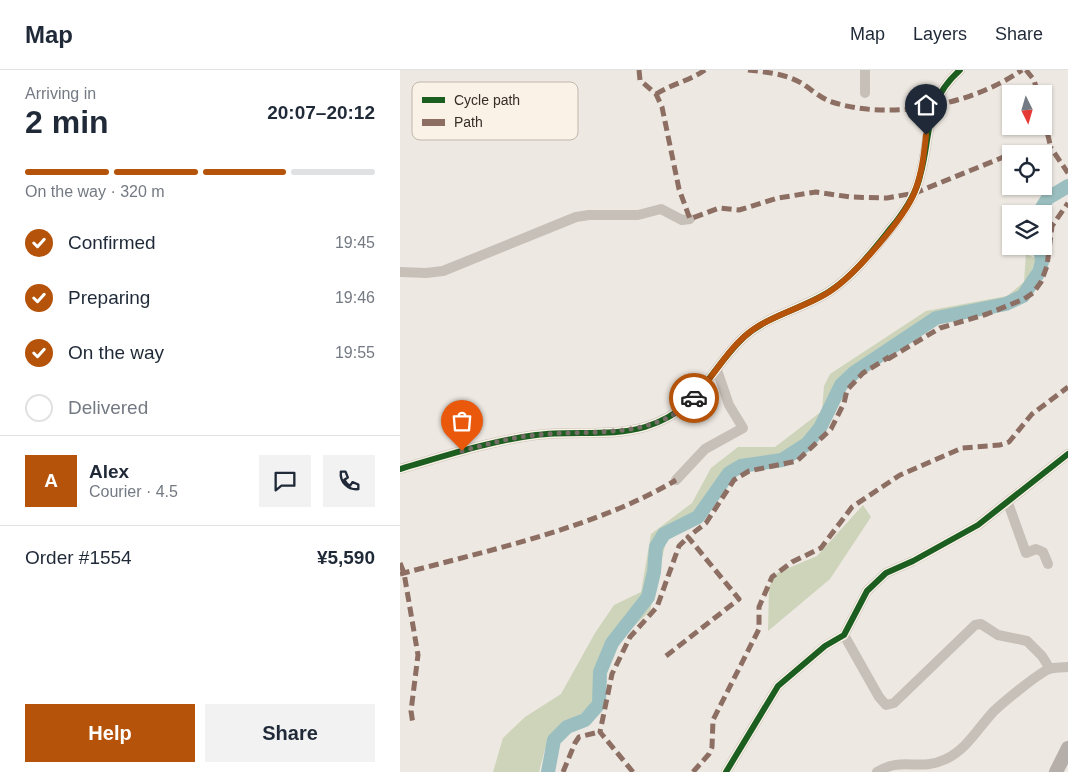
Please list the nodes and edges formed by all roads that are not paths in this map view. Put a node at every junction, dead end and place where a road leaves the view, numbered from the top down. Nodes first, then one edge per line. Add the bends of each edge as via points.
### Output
1 (864, 70) edge
2 (960, 70) edge
3 (865, 93) dead end
4 (690, 219) dead end
5 (400, 272) edge
6 (716, 370) junction
7 (1068, 454) edge
8 (400, 469) edge
9 (676, 480) dead end
10 (1008, 503) junction
11 (1048, 564) dead end
12 (844, 635) junction
13 (1068, 667) edge
14 (1050, 669) junction
15 (1068, 748) edge
16 (726, 772) edge
17 (876, 772) edge
18 (1056, 772) edge

1 - 3 street
2 - 6 street via 937,97 930,116 915,193 897,220 844,281 819,298 755,329
4 - 5 street via 682,220 660,209 638,215 589,215 443,271
6 - 8 street via 690,402 674,414 643,427 535,435
6 - 9 street via 729,404 743,428 705,449
7 - 10 street
10 - 11 street via 1026,553 1036,549 1043,552
10 - 12 street via 969,530 886,573 867,591
12 - 14 street via 886,705 894,703 975,626 981,624 998,634 1027,641
12 - 16 street via 824,646 778,686
13 - 14 street
14 - 17 street via 995,710 966,745 946,759 926,767 904,763 888,765
15 - 18 main road

